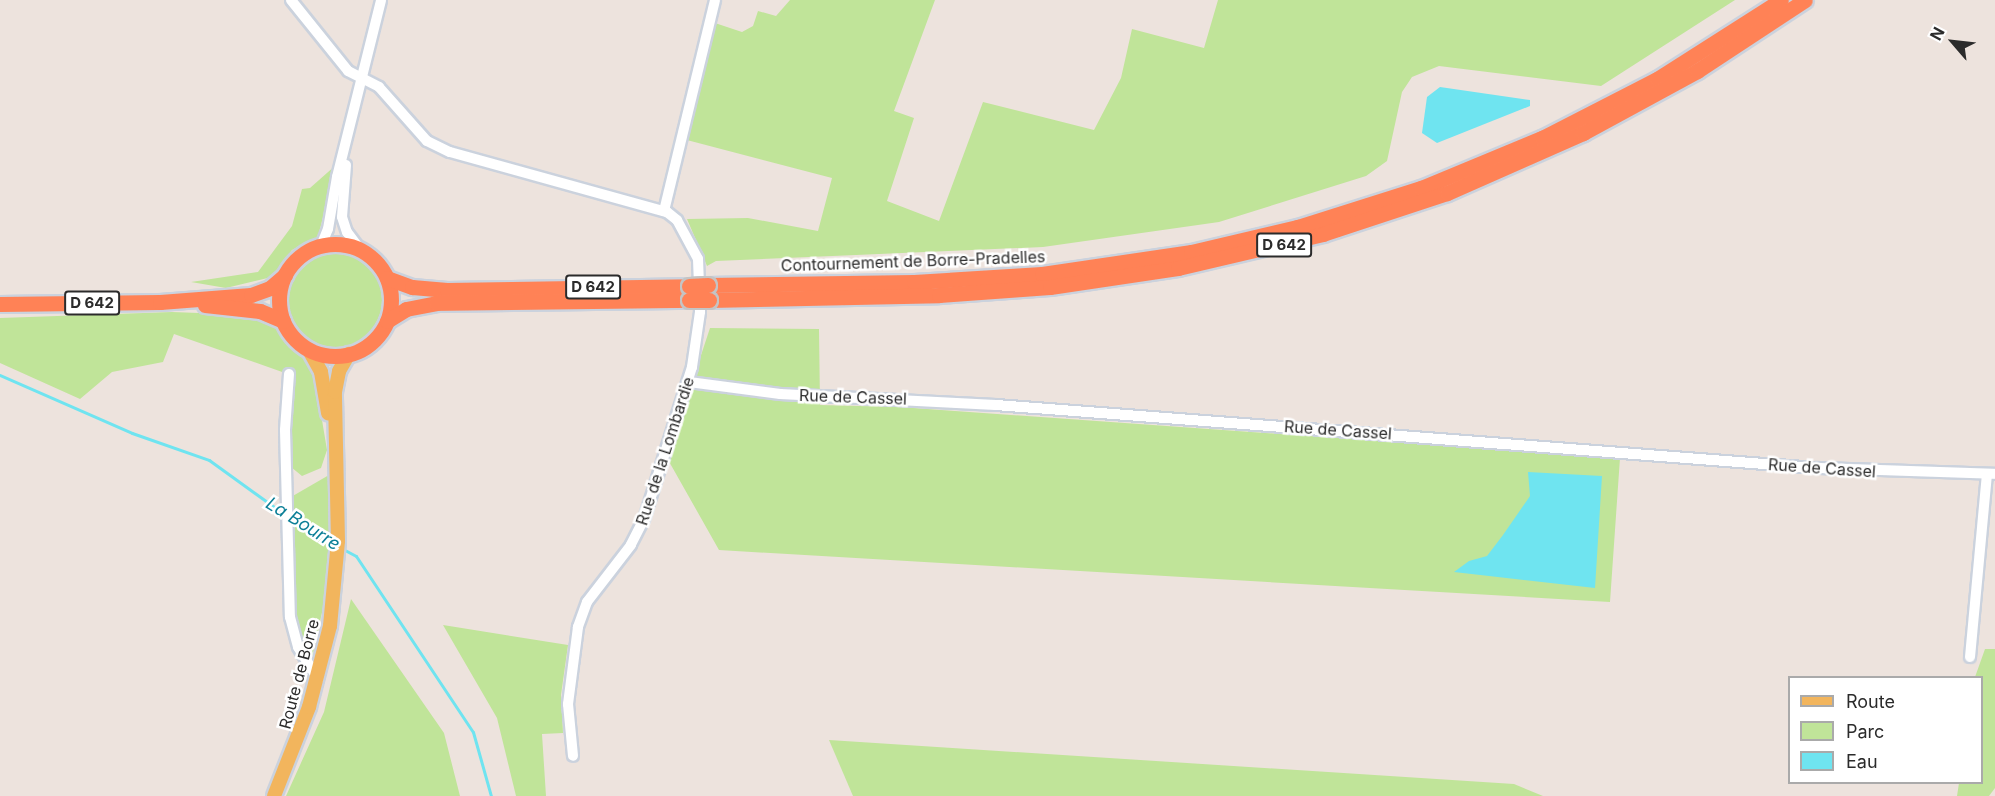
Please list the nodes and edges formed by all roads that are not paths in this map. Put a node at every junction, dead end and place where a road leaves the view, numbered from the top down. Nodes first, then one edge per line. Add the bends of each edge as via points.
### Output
1 (291, 0) edge
2 (381, 0) edge
3 (715, 0) edge
4 (1781, 0) edge
5 (1805, 0) edge
6 (362, 79) junction
7 (349, 136) junction
8 (664, 211) junction
9 (321, 246) junction
10 (360, 249) junction
11 (285, 275) junction
12 (387, 279) junction
13 (689, 293) junction
14 (708, 293) junction
15 (160, 302) junction
16 (0, 304) edge
17 (283, 321) junction
18 (387, 321) junction
19 (309, 350) junction
20 (349, 354) junction
21 (289, 374) dead end
22 (689, 382) junction
23 (334, 447) junction
24 (1991, 475) edge
25 (1970, 657) dead end
26 (318, 679) junction
27 (573, 756) dead end
28 (274, 796) edge

1 - 6 street via 348,71
2 - 6 street
3 - 8 street
4 - 14 highway, Contournement de Borre-Pradelles / D 642 via 1674,69 1558,130 1430,184 1298,227 1181,254 1042,274
5 - 14 highway, D 642 via 1697,71 1583,133 1447,193 1323,234 1196,265 1050,287 939,295
6 - 7 street
6 - 8 street via 379,87 417,133 437,147
7 - 9 street
7 - 10 street via 342,217
8 - 22 street, Rue de la Lombardie via 677,220 701,269 698,328
9 - 10 highway via 339,244
9 - 11 highway via 302,255
10 - 12 highway via 374,259
11 - 15 highway, D 642 via 255,294
11 - 17 highway via 279,295
12 - 13 highway, D 642 via 447,291
12 - 18 highway via 391,300
13 - 14 highway, D 642, bridge
13 - 18 highway, D 642 via 430,303 406,309
15 - 16 highway, D 642
15 - 17 highway, D 642 via 237,308
17 - 19 highway
18 - 20 highway via 370,344
19 - 20 highway via 331,356
19 - 23 main road via 321,372
20 - 23 main road via 336,386
21 - 26 street via 286,524 291,626 300,652
22 - 24 street, Rue de Cassel via 780,394 986,404 1817,468
22 - 27 street, Rue de la Lombardie via 670,426 640,529 591,596 579,620 568,698
23 - 26 main road, Route de Borre via 338,556 332,615
24 - 25 street, Rue de Cassel
26 - 28 main road, Route de Borre

